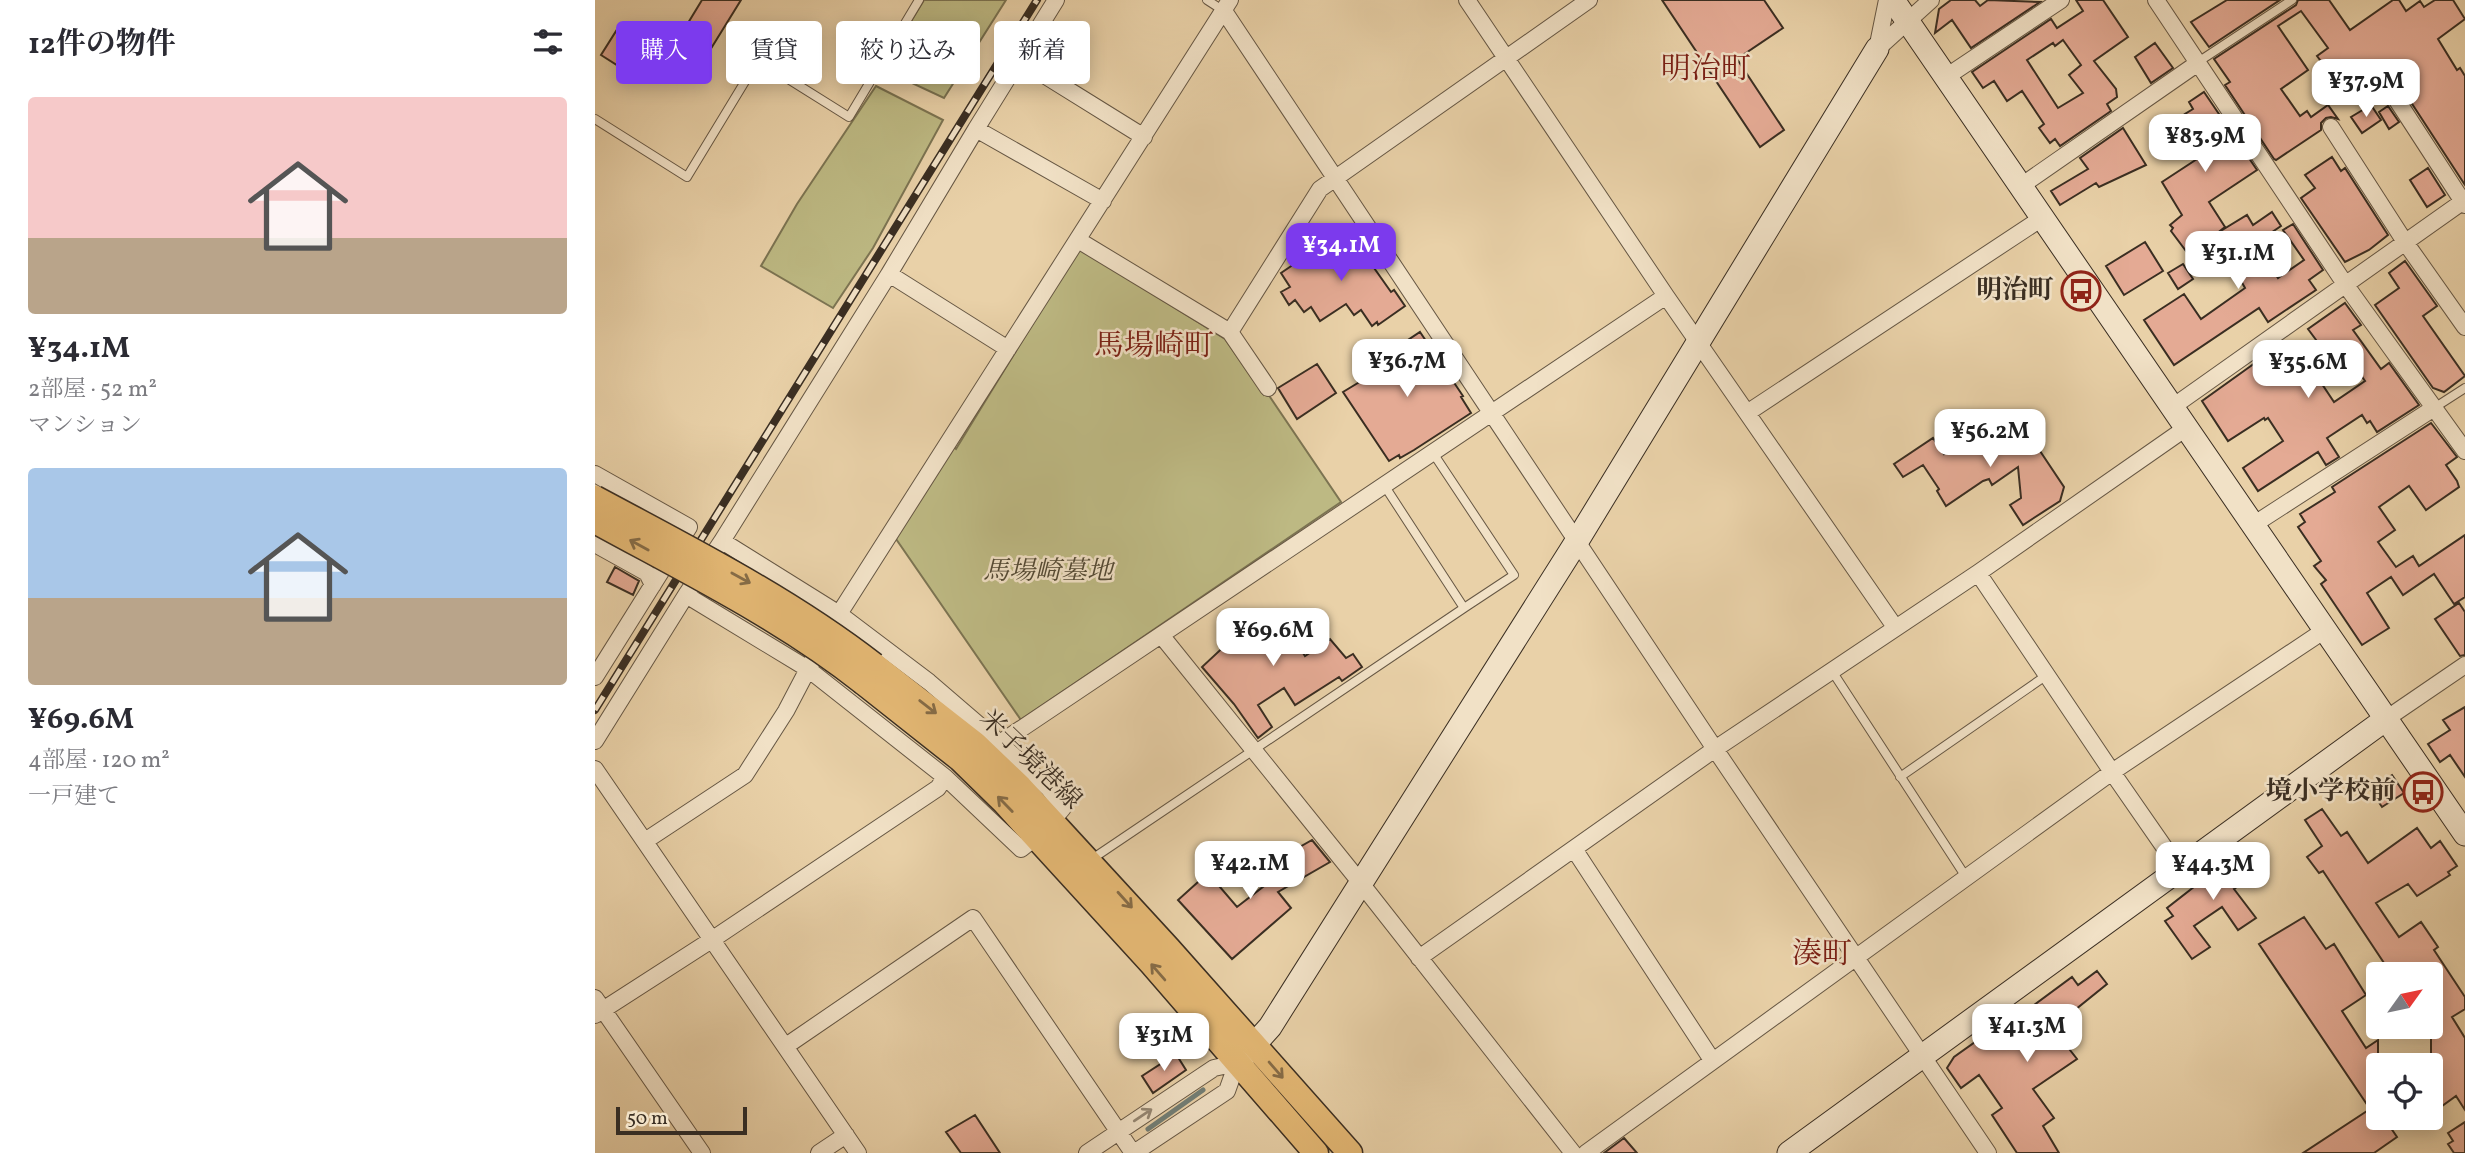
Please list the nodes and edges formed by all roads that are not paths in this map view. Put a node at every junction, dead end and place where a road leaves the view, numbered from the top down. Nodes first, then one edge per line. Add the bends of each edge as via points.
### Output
1 (919, 0) edge
2 (1056, 0) edge
3 (1207, 0) edge
4 (1468, 0) edge
5 (1589, 0) edge
6 (1887, 0) edge
7 (1893, 0) edge
8 (1931, 0) edge
9 (2061, 0) edge
10 (2156, 0) edge
11 (2292, 0) edge
12 (1227, 5) edge
13 (1043, 21) edge
14 (1906, 21) junction
15 (1877, 49) junction
16 (1505, 57) junction
17 (2198, 63) junction
18 (1946, 77) junction
19 (1005, 84) edge
20 (1059, 84) edge
21 (2389, 88) dead end
22 (595, 119) edge
23 (2331, 127) dead end
24 (976, 129) junction
25 (1144, 137) junction
26 (1335, 179) junction
27 (2021, 186) junction
28 (1103, 201) junction
29 (2464, 202) edge
30 (2042, 218) junction
31 (1078, 240) junction
32 (2405, 242) junction
33 (889, 274) junction
34 (2345, 284) junction
35 (1666, 296) junction
36 (2465, 327) edge
37 (1230, 332) junction
38 (1698, 341) junction
39 (1008, 349) junction
40 (1268, 388) dead end
41 (2465, 388) edge
42 (2171, 408) junction
43 (2434, 408) junction
44 (1493, 412) junction
45 (1747, 413) junction
46 (2186, 428) junction
47 (2465, 452) edge
48 (1432, 453) junction
49 (595, 474) edge
50 (1384, 485) junction
51 (595, 498) edge
52 (595, 521) edge
53 (2253, 525) junction
54 (722, 541) junction
55 (1577, 541) junction
56 (595, 544) edge
57 (1978, 573) junction
58 (653, 585) junction
59 (686, 595) junction
60 (1464, 608) junction
61 (839, 614) junction
62 (1895, 627) junction
63 (2325, 630) junction
64 (1161, 635) junction
65 (601, 654) edge
66 (2465, 665) edge
67 (808, 669) junction
68 (1832, 671) junction
69 (869, 674) junction
70 (2047, 675) junction
71 (595, 677) edge
72 (2386, 719) junction
73 (595, 741) edge
74 (1000, 743) junction
75 (1715, 749) junction
76 (1255, 750) junction
77 (595, 769) edge
78 (2112, 772) junction
79 (945, 777) junction
80 (1900, 777) junction
81 (1044, 829) junction
82 (2465, 834) edge
83 (645, 841) junction
84 (1574, 849) junction
85 (1089, 860) junction
86 (2181, 870) junction
87 (1966, 877) junction
88 (1360, 883) junction
89 (713, 939) junction
90 (1856, 957) junction
91 (1419, 958) junction
92 (598, 1007) edge
93 (786, 1046) junction
94 (1246, 1054) junction
95 (1923, 1056) junction
96 (1712, 1060) junction
97 (1118, 1132) junction
98 (846, 1135) junction
99 (702, 1153) edge
100 (819, 1153) edge
101 (858, 1153) edge
102 (1087, 1153) edge
103 (1133, 1153) edge
104 (1315, 1153) edge
105 (1350, 1153) edge
106 (1573, 1153) edge
107 (1586, 1153) edge
108 (1789, 1153) edge
109 (1988, 1153) edge

1 - 22 lane via 849,117 758,60 687,177
2 - 13 street
3 - 12 lane
4 - 16 street
5 - 16 street
6 - 15 street
7 - 14 street
8 - 14 street
9 - 18 street
10 - 17 street
11 - 17 lane
12 - 25 street
12 - 26 street
14 - 15 street
14 - 18 street
15 - 38 street
16 - 26 street
16 - 35 street
17 - 27 street
17 - 34 street
18 - 27 street
19 - 24 street
20 - 25 street
21 - 29 street
23 - 32 street
24 - 28 street
24 - 33 street
25 - 28 street
26 - 37 street via 1320,189
26 - 44 street
27 - 30 street
28 - 31 street
29 - 32 street
30 - 42 street
30 - 45 street
31 - 37 street
31 - 39 street
32 - 34 street
32 - 36 street
33 - 39 street
33 - 54 street
34 - 42 street
34 - 43 street
35 - 38 street
35 - 44 street
37 - 40 street
38 - 45 street
38 - 55 street
39 - 61 street
41 - 43 lane
42 - 46 street
43 - 47 street
43 - 53 street
44 - 48 street
44 - 55 street
45 - 62 street
46 - 53 street
46 - 57 street
48 - 50 street
48 - 60 lane via 1514,575
49 - 58 street via 689,527
50 - 60 lane
50 - 64 street
51 -> 69 main road, 米子境港線, bridge via 758,588 850,646
69 -> 52 main road, 米子境港線, bridge via 839,663 748,605
53 - 63 street
54 - 59 street
54 - 61 street
55 - 75 street
55 - 88 street
56 - 58 street via 647,573
57 - 62 street
57 - 70 street
58 - 65 street
59 - 67 street
59 - 73 street
60 - 76 lane
61 - 67 street
61 - 74 street
62 - 68 street
63 - 72 street
63 - 78 street
64 - 74 street
64 - 76 street
65 - 71 street
66 - 72 street
67 - 79 street
67 - 83 street via 745,775
68 - 75 street
68 - 80 lane
69 - 81 main road, 米子境港線
70 - 78 street
70 - 80 lane
72 - 82 street
72 - 86 street
74 - 81 street via 1063,808
75 - 84 street
75 - 90 street
76 - 85 lane
76 - 88 street
77 - 83 street
78 - 86 street
78 - 87 street
79 - 81 street via 1021,849
79 - 89 street via 938,788
80 - 87 lane
81 - 85 main road, 米子境港線
94 -> 81 main road, 米子境港線 via 1151,963
83 - 89 street
84 - 91 street
84 - 96 street
85 -> 94 main road, 米子境港線
86 - 95 street
87 - 90 street
88 - 91 street
88 - 94 street via 1270,1027
89 - 92 street
89 - 93 street
90 - 95 street
90 - 96 street
91 - 106 street
92 - 99 street
93 - 97 street via 973,919
93 - 98 street
97 -> 94 street via 1214,1068
94 - 103 street via 1227,1091
94 - 104 main road, 米子境港線
94 -> 105 main road, 米子境港線
95 - 108 street
95 - 109 street
96 - 107 street
97 - 102 street
97 - 103 street
98 - 100 street
98 - 101 street

